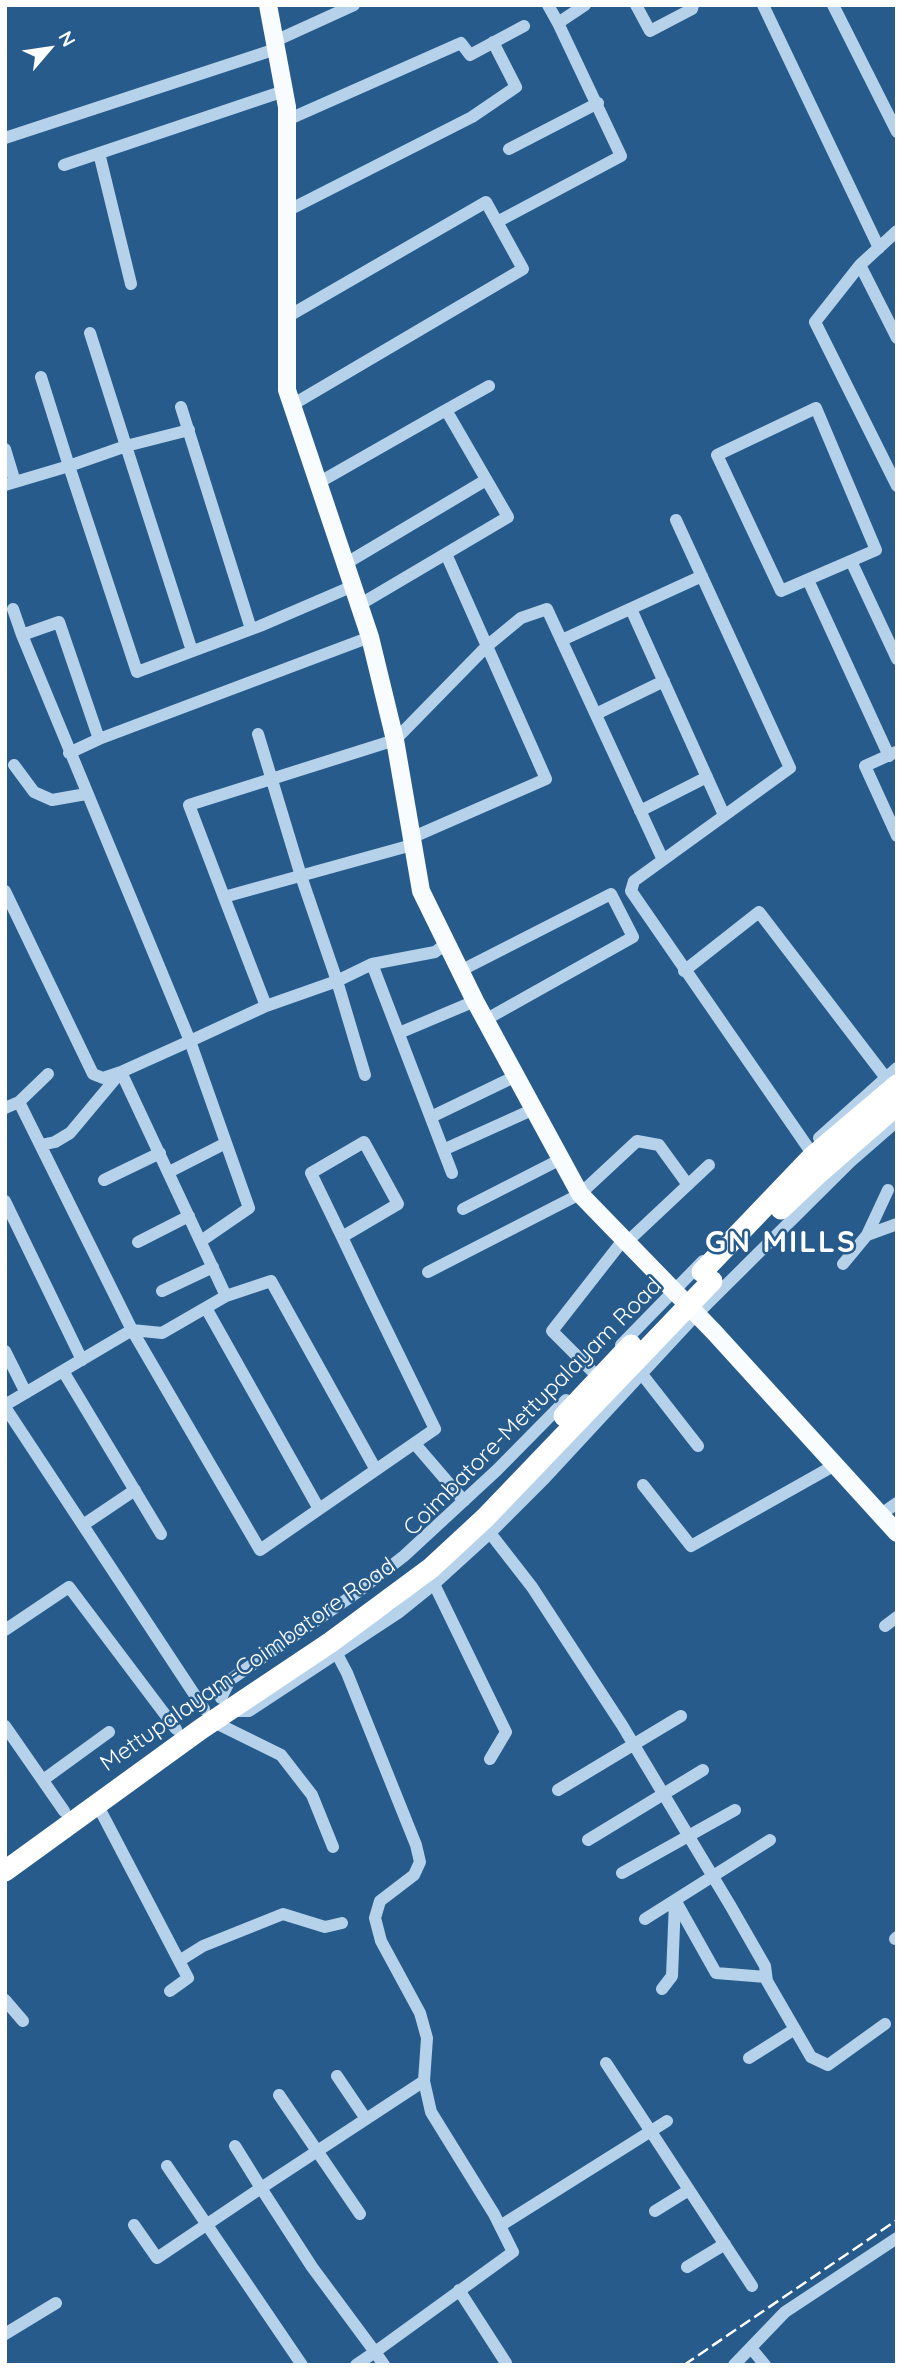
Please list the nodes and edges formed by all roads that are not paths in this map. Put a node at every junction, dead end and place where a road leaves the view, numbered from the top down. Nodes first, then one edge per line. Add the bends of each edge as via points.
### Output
1 (268, 5) edge
2 (354, 5) edge
3 (548, 5) edge
4 (585, 5) edge
5 (636, 5) edge
6 (693, 5) edge
7 (763, 5) edge
8 (834, 6) edge
9 (558, 23) junction
10 (524, 26) dead end
11 (493, 42) junction
12 (275, 45) junction
13 (284, 91) junction
14 (598, 103) junction
15 (287, 120) junction
16 (897, 132) edge
17 (5, 138) edge
18 (509, 149) dead end
19 (99, 153) junction
20 (64, 165) dead end
21 (287, 211) junction
22 (497, 222) junction
23 (897, 231) edge
24 (879, 248) junction
25 (860, 265) junction
26 (131, 284) dead end
27 (287, 317) junction
28 (90, 333) dead end
29 (897, 338) edge
30 (41, 377) dead end
31 (489, 386) dead end
32 (292, 405) junction
33 (181, 407) dead end
34 (446, 410) junction
35 (189, 430) junction
36 (126, 446) junction
37 (5, 449) edge
38 (69, 466) junction
39 (486, 480) junction
40 (318, 483) junction
41 (10, 484) edge
42 (897, 486) edge
43 (676, 520) dead end
44 (446, 554) junction
45 (851, 561) junction
46 (345, 564) junction
47 (702, 576) junction
48 (808, 580) junction
49 (353, 586) junction
50 (359, 605) junction
51 (13, 609) dead end
52 (631, 609) junction
53 (480, 617) dead end
54 (251, 629) junction
55 (22, 635) junction
56 (370, 637) junction
57 (562, 640) junction
58 (487, 646) junction
59 (192, 651) junction
60 (897, 659) edge
61 (664, 681) junction
62 (596, 714) junction
63 (258, 734) dead end
64 (99, 739) junction
65 (395, 740) junction
66 (69, 753) junction
67 (893, 754) edge
68 (14, 765) dead end
69 (707, 777) junction
70 (273, 778) junction
71 (86, 794) junction
72 (640, 811) junction
73 (724, 815) junction
74 (897, 836) edge
75 (412, 842) junction
76 (663, 860) junction
77 (301, 876) junction
78 (5, 891) edge
79 (224, 897) junction
80 (447, 943) junction
81 (372, 964) junction
82 (460, 971) junction
83 (684, 971) junction
84 (337, 981) junction
85 (475, 1001) junction
86 (266, 1006) junction
87 (485, 1020) junction
88 (398, 1033) junction
89 (190, 1041) junction
90 (897, 1068) edge
91 (121, 1072) junction
92 (48, 1074) dead end
93 (365, 1075) dead end
94 (516, 1076) junction
95 (891, 1081) edge
96 (19, 1102) junction
97 (5, 1108) edge
98 (534, 1109) junction
99 (891, 1109) edge
100 (431, 1118) junction
101 (226, 1143) junction
102 (41, 1145) junction
103 (808, 1149) junction
104 (443, 1150) junction
105 (160, 1153) junction
106 (561, 1159) junction
107 (709, 1165) dead end
108 (169, 1172) junction
109 (452, 1173) dead end
110 (104, 1180) dead end
111 (688, 1185) junction
112 (888, 1190) dead end
113 (580, 1194) junction
114 (5, 1201) edge
115 (463, 1209) dead end
116 (189, 1216) junction
117 (897, 1224) edge
118 (867, 1234) junction
119 (342, 1237) junction
120 (201, 1241) junction
121 (626, 1241) junction
122 (138, 1242) dead end
123 (843, 1264) dead end
124 (213, 1267) junction
125 (428, 1272) dead end
126 (162, 1291) dead end
127 (674, 1292) junction
128 (226, 1296) junction
129 (206, 1308) junction
130 (696, 1315) junction
131 (132, 1330) junction
132 (5, 1351) edge
133 (82, 1360) junction
134 (63, 1371) junction
135 (594, 1373) junction
136 (641, 1373) junction
137 (26, 1392) junction
138 (5, 1406) edge
139 (415, 1444) junction
140 (698, 1446) dead end
141 (835, 1465) junction
142 (376, 1470) junction
143 (643, 1485) dead end
144 (135, 1490) junction
145 (464, 1501) junction
146 (897, 1503) edge
147 (319, 1509) junction
148 (880, 1514) junction
149 (83, 1525) junction
150 (490, 1533) junction
151 (897, 1533) edge
152 (161, 1534) dead end
153 (433, 1584) junction
154 (897, 1617) edge
155 (885, 1626) dead end
156 (5, 1630) edge
157 (337, 1654) junction
158 (215, 1710) junction
159 (681, 1716) dead end
160 (5, 1726) edge
161 (176, 1729) junction
162 (109, 1732) dead end
163 (9, 1741) edge
164 (634, 1744) junction
165 (490, 1759) dead end
166 (703, 1770) dead end
167 (43, 1780) junction
168 (558, 1790) dead end
169 (663, 1793) junction
170 (97, 1804) junction
171 (735, 1810) dead end
172 (64, 1811) junction
173 (689, 1836) junction
174 (588, 1840) dead end
175 (770, 1840) dead end
176 (333, 1847) dead end
177 (5, 1853) edge
178 (5, 1871) edge
179 (621, 1874) dead end
180 (714, 1877) junction
181 (676, 1900) junction
182 (645, 1919) dead end
183 (342, 1923) dead end
184 (179, 1961) junction
185 (766, 1977) junction
186 (662, 1989) dead end
187 (170, 1991) dead end
188 (5, 2000) edge
189 (23, 2021) dead end
190 (885, 2024) dead end
191 (794, 2029) junction
192 (749, 2058) dead end
193 (606, 2063) dead end
194 (337, 2076) dead end
195 (424, 2081) junction
196 (279, 2095) dead end
197 (366, 2119) junction
198 (667, 2121) dead end
199 (651, 2131) junction
200 (235, 2146) dead end
201 (318, 2150) junction
202 (167, 2166) dead end
203 (261, 2188) junction
204 (690, 2190) junction
205 (655, 2211) dead end
206 (360, 2214) dead end
207 (206, 2224) junction
208 (134, 2225) dead end
209 (500, 2226) junction
210 (897, 2238) edge
211 (725, 2244) junction
212 (687, 2267) dead end
213 (752, 2286) dead end
214 (459, 2290) junction
215 (56, 2303) dead end
216 (5, 2334) edge
217 (751, 2348) junction
218 (375, 2351) junction
219 (506, 2363) dead end
220 (302, 2365) edge
221 (356, 2365) edge
222 (384, 2365) edge
223 (734, 2365) edge
224 (765, 2365) edge

1 - 12 main road
2 - 12 street
3 - 9 street
4 - 9 street
5 - 6 street via 650,31
7 - 24 street
8 - 16 street
9 - 14 street
10 - 11 street
11 - 15 street via 470,55 461,43
11 - 21 street via 516,86 472,117
12 - 13 main road
12 - 17 street
13 - 15 main road
13 - 19 street
14 - 18 street
14 - 22 street via 621,156
15 - 21 main road
19 - 20 street
19 - 26 street
21 - 27 main road
22 - 27 street via 486,202
22 - 32 street via 523,269
23 - 24 street
24 - 25 street
25 - 29 street
25 - 42 street via 815,322
27 - 32 main road via 287,390
28 - 36 street
30 - 38 street
31 - 34 street
32 - 40 main road
33 - 35 street
34 - 39 street
34 - 40 street
35 - 36 street
35 - 54 street
36 - 38 street
36 - 59 street
37 - 41 street
38 - 41 street
38 - 59 street via 137,672
39 - 44 street via 508,517
39 - 46 street
40 - 46 main road
43 - 47 street
44 - 50 street
44 - 58 street
45 - 48 street
45 - 48 street via 876,550 816,408 717,455 781,591
45 - 60 street
46 - 49 main road
47 - 52 street
47 - 73 street via 790,768
48 - 67 street
49 - 50 main road
49 - 54 street
50 - 56 main road
51 - 55 street
52 - 57 street
52 - 61 street
53 - 58 street
54 - 59 street
55 - 64 street via 59,622
55 - 66 street
56 - 64 street
56 - 65 main road
57 - 58 street via 547,609 521,618
57 - 62 street
58 - 65 street
58 - 75 street via 546,779
61 - 62 street
61 - 69 street
62 - 72 street
63 - 70 street
64 - 66 street
65 - 70 street
65 - 75 main road
66 - 71 street
67 - 74 street via 865,766
68 - 71 street via 34,792 52,800
69 - 72 street
69 - 73 street
70 - 77 street
70 - 79 street via 189,805
71 - 89 street
72 - 76 street
73 - 76 street
75 - 77 street
75 - 80 main road via 421,891
76 - 83 street via 634,881 631,891
77 - 79 street
77 - 84 street
78 - 91 street via 93,1074 103,1078
79 - 86 street
80 - 81 street via 435,952
80 - 82 main road
81 - 84 street
81 - 88 street
82 - 85 main road
82 - 87 street via 611,894 633,937
83 - 95 street via 759,912
83 - 103 street
84 - 86 street
84 - 93 street
85 - 87 main road
85 - 88 street
86 - 89 street
87 - 94 main road
88 - 100 street
89 - 91 street
89 - 101 street
90 - 95 street
91 - 102 street via 70,1133
91 - 105 street
92 - 96 street
94 - 98 main road
94 - 100 street
95 - 99 highway
95 - 103 street
96 - 97 street
96 - 102 street
98 - 104 street
98 - 106 main road
99 - 130 street via 850,1162
99 - 158 highway, Mettupalayam-Coimbatore Road, bridge via 771,1219 392,1599 331,1642
100 - 104 street
101 - 108 street
101 - 120 street via 249,1208
102 - 131 street
103 - 127 street
104 - 109 street
105 - 108 street
105 - 110 street
106 - 113 main road
106 - 115 street
107 - 111 street
108 - 116 street
111 - 113 street via 659,1145 637,1141
111 - 121 street
112 - 118 street
113 - 121 main road
113 - 125 street
114 - 133 street
116 - 120 street
116 - 122 street
117 - 118 street
118 - 123 street
119 - 119 street via 311,1173 364,1142 398,1204
119 - 139 street via 435,1429
120 - 124 street
121 - 127 main road
121 - 135 street via 552,1331
124 - 126 street
124 - 128 street
127 - 130 main road
127 - 135 street
128 - 129 street
128 - 142 street via 271,1281
129 - 131 street via 162,1333
129 - 147 street
130 - 136 street
130 - 141 main road
131 - 133 street
131 - 147 street via 260,1550
132 - 137 street
133 - 134 street
134 - 137 street
134 - 144 street
135 - 145 street
136 - 140 street
136 - 150 street
137 - 138 street
138 - 149 street
139 - 142 street
139 - 145 street
141 - 143 street via 691,1546
141 - 148 main road
142 - 147 street
144 - 149 street
144 - 152 street
145 - 158 street via 395,1563 230,1680
146 - 148 street
148 - 151 main road
149 - 158 street
150 - 153 street
150 - 164 street via 532,1587
153 - 157 street
153 - 165 street via 506,1732
154 - 155 street
156 - 161 street via 69,1587
157 - 158 street via 249,1711
157 - 195 street via 420,1862 414,1875 380,1901 375,1918 381,1941 421,2013 428,2038
158 - 161 highway
158 - 170 highway, Mettupalayam-Coimbatore Road
158 - 176 street via 281,1755 312,1795
159 - 164 street
160 - 163 street
161 - 172 highway
162 - 167 street
163 - 167 street
164 - 168 street
164 - 169 street
166 - 169 street
167 - 172 street
169 - 173 street
169 - 174 street
170 - 178 highway, Mettupalayam-Coimbatore Road
170 - 184 street
171 - 173 street
172 - 177 highway
173 - 179 street
173 - 180 street
175 - 180 street
180 - 181 street
180 - 185 street via 765,1966
181 - 182 street
181 - 185 street via 716,1972
181 - 186 street via 671,1976
183 - 184 street via 325,1927 283,1914 203,1946
184 - 187 street via 188,1979
185 - 191 street
188 - 189 street
190 - 191 street via 828,2065 811,2057
191 - 192 street
193 - 199 street
194 - 197 street
195 - 197 street
195 - 209 street via 431,2112
196 - 201 street
197 - 201 street
198 - 199 street
199 - 204 street
199 - 209 street
200 - 203 street
201 - 203 street
201 - 206 street
202 - 207 street
203 - 207 street
203 - 218 street
204 - 205 street
204 - 211 street
207 - 208 street via 157,2258
207 - 220 street
209 - 214 street via 513,2252
210 - 217 street via 785,2312
211 - 212 street
211 - 213 street
214 - 218 street
214 - 219 street
215 - 216 street
217 - 223 street
217 - 224 street
218 - 221 street
218 - 222 street

